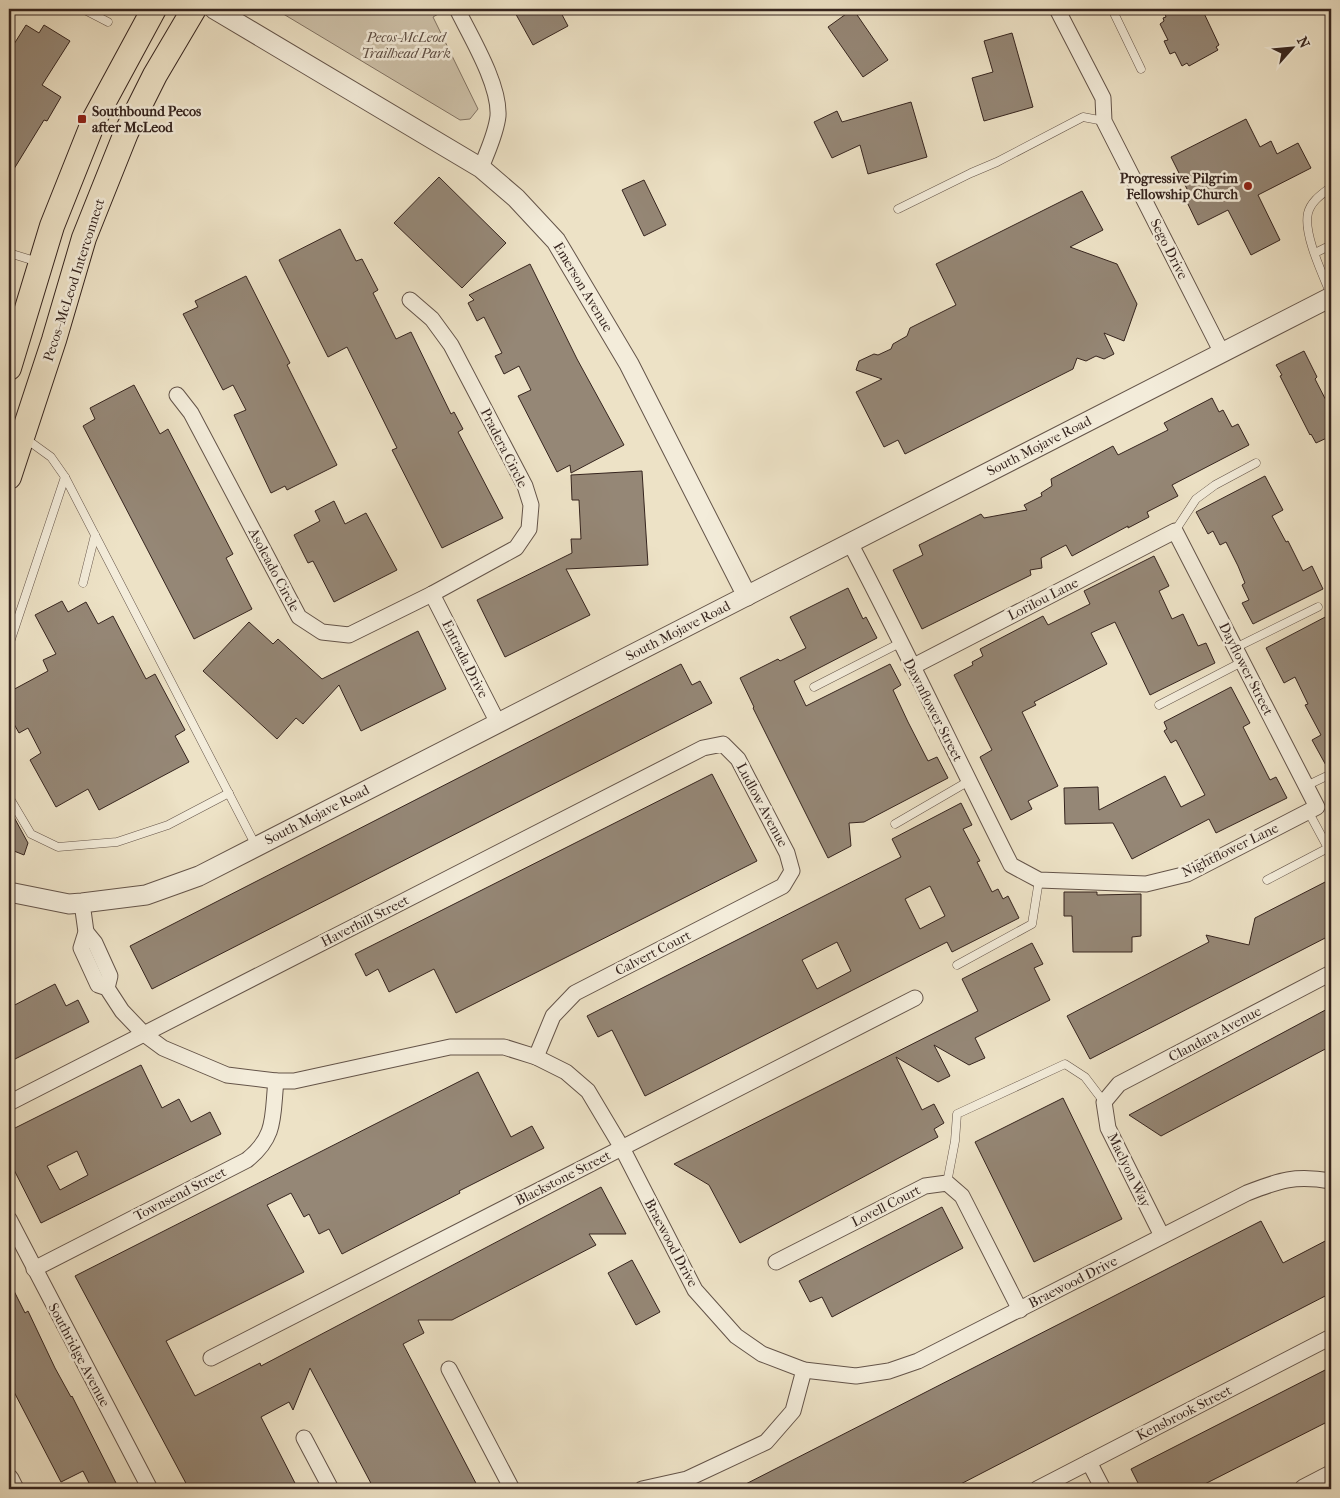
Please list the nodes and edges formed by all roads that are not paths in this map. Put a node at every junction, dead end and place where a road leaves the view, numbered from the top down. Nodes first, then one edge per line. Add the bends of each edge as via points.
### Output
1 (82, 9) edge
2 (154, 9) edge
3 (174, 9) edge
4 (194, 9) edge
5 (214, 9) edge
6 (457, 9) edge
7 (1057, 9) edge
8 (1112, 9) edge
9 (108, 22) dead end
10 (1141, 70) dead end
11 (155, 75) junction
12 (1104, 121) junction
13 (481, 168) junction
14 (1331, 187) edge
15 (898, 208) dead end
16 (1331, 245) edge
17 (9, 253) edge
18 (1315, 254) junction
19 (42, 263) junction
20 (1331, 296) edge
21 (410, 300) dead end
22 (1222, 353) junction
23 (9, 368) edge
24 (177, 395) dead end
25 (16, 429) edge
26 (1256, 464) dead end
27 (9, 477) edge
28 (65, 477) junction
29 (1175, 531) junction
30 (95, 535) junction
31 (850, 543) junction
32 (82, 584) dead end
33 (432, 594) junction
34 (747, 596) junction
35 (1318, 607) dead end
36 (900, 642) junction
37 (9, 645) edge
38 (1235, 648) junction
39 (1242, 662) junction
40 (912, 667) junction
41 (814, 687) dead end
42 (1159, 705) dead end
43 (498, 723) junction
44 (723, 744) joint
45 (1331, 774) edge
46 (969, 781) junction
47 (1306, 786) junction
48 (229, 793) junction
49 (9, 797) edge
50 (1313, 809) junction
51 (894, 824) dead end
52 (256, 846) junction
53 (792, 871) joint
54 (1022, 871) joint
55 (1039, 880) junction
56 (1267, 880) dead end
57 (9, 892) edge
58 (82, 904) junction
59 (957, 965) dead end
60 (1331, 973) edge
61 (915, 998) dead end
62 (144, 1034) junction
63 (536, 1057) junction
64 (276, 1081) junction
65 (1104, 1102) junction
66 (9, 1103) edge
67 (622, 1148) junction
68 (1331, 1181) edge
69 (947, 1183) junction
70 (9, 1219) edge
71 (1162, 1236) junction
72 (776, 1262) dead end
73 (34, 1270) junction
74 (1020, 1310) junction
75 (1331, 1337) edge
76 (211, 1358) dead end
77 (449, 1369) dead end
78 (804, 1370) junction
79 (304, 1438) dead end
80 (1089, 1462) junction
81 (9, 1479) edge
82 (690, 1484) edge
83 (14, 1489) edge
84 (150, 1489) edge
85 (331, 1489) edge
86 (512, 1489) edge
87 (642, 1489) edge
88 (1036, 1489) edge
89 (1103, 1489) edge

1 - 9 lane
2 - 19 main road via 95,118 52,226
3 - 11 main road via 163,33
4 - 11 main road, Pecos–McLeod Interconnect
5 - 13 street, Emerson Avenue
6 - 13 street via 487,70 498,103 498,119
7 - 12 street, Sego Drive via 1103,98
8 - 10 lane
11 - 25 main road, Pecos–McLeod Interconnect via 126,133 84,238 54,340
12 - 15 lane via 1083,117
12 - 22 street, Sego Drive
13 - 34 street, Emerson Avenue via 516,198 556,241 629,364
14 - 18 lane via 1316,198 1308,211 1306,225
16 - 18 lane
17 - 19 lane
18 - 20 lane
19 - 23 main road
20 - 22 street, South Mojave Road
21 - 33 street, Pradera Circle via 432,319 452,345 525,486 530,504 528,529 516,548
22 - 31 street, South Mojave Road
24 - 33 street, Asoleado Circle via 191,413 299,617 322,632 349,635
25 - 27 main road, Pecos–McLeod Interconnect
25 - 28 lane via 51,457
26 - 29 lane via 1215,485 1196,499
28 - 30 lane
28 - 37 lane
29 - 38 street, Dayflower Street
29 - 40 street, Lorilou Lane
30 - 32 lane
30 - 48 lane
31 - 34 street, South Mojave Road
31 - 36 street, Dawnflower Street
33 - 43 street, Entrada Drive
34 - 43 street, South Mojave Road
35 - 38 lane
36 - 40 street, Dawnflower Street
36 - 41 lane
38 - 39 street, Dayflower Street
39 - 42 lane
39 - 47 street, Dayflower Street
40 - 46 street, Dawnflower Street
43 - 52 street, South Mojave Road
44 - 53 street, Ludlow Avenue via 738,758 787,852
44 - 62 street, Haverhill Street via 703,748
45 - 47 lane
46 - 51 lane
46 - 54 street, Dawnflower Street via 1011,865
47 - 50 street, Dayflower Street
48 - 49 lane via 168,825 117,842 58,846 30,834
48 - 52 lane
50 - 55 street, Nightflower Lane via 1187,874 1146,884
50 - 56 lane via 1328,848
52 - 58 street, South Mojave Road via 199,876 146,894
53 - 63 street, Calvert Court via 782,886 575,993 554,1016
54 - 55 street, Nightflower Lane
55 - 59 lane via 1032,924
57 - 58 street, South Mojave Road
58 - 62 street, Braewood Drive via 86,932 81,948 98,985 107,988 122,1011
60 - 65 street, Clandara Avenue via 1119,1084
61 - 67 street, Blackstone Street
62 - 64 street, Braewood Drive via 163,1048 226,1075
62 - 66 street, Haverhill Street
63 - 64 street, Braewood Drive via 504,1046 450,1047 294,1081
63 - 67 street, Braewood Drive via 566,1072 588,1091
64 - 73 street, Townsend Street via 271,1131 259,1150 246,1160
65 - 69 lane via 1085,1077 1065,1064 957,1114
65 - 71 street, Maclyon Way via 1108,1128
67 - 76 street, Blackstone Street
67 - 78 street, Braewood Drive via 695,1290 736,1336 762,1354
68 - 71 street, Braewood Drive via 1310,1178 1279,1180
69 - 72 street, Lovell Court via 925,1186
69 - 74 street via 962,1196
70 - 73 street, Southridge Avenue
71 - 74 street, Braewood Drive
73 - 84 street, Southridge Avenue
74 - 78 street, Braewood Drive via 918,1361 889,1371 856,1376
75 - 80 street, Kensbrook Street
77 - 86 street
78 - 82 street via 793,1411 766,1442
79 - 85 street
80 - 88 street, Kensbrook Street
80 - 89 street
81 - 83 street
82 - 87 street

